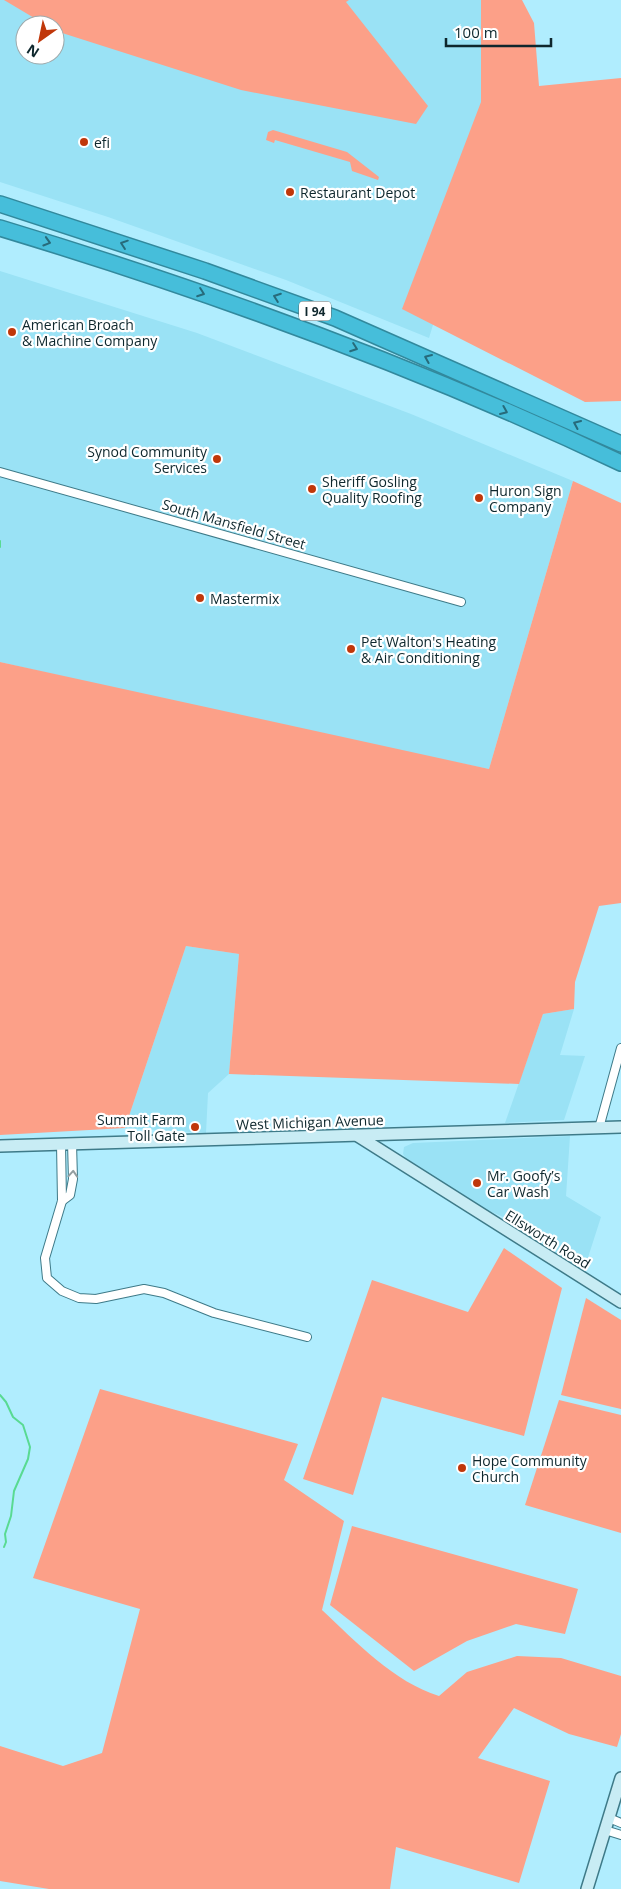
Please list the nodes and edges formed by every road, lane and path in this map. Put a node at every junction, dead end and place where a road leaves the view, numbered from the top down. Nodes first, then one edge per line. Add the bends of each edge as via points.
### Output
1 (0, 204) edge
2 (0, 228) edge
3 (621, 444) edge
4 (621, 463) edge
5 (0, 472) edge
6 (460, 602) dead end
7 (621, 1048) edge
8 (621, 1127) edge
9 (599, 1128) junction
10 (358, 1136) junction
11 (66, 1144) junction
12 (0, 1146) edge
13 (62, 1201) junction
14 (621, 1302) edge
15 (307, 1337) dead end
16 (621, 1778) edge
17 (609, 1818) junction
18 (621, 1823) edge
19 (605, 1830) junction
20 (621, 1835) edge
21 (587, 1889) edge

3 -> 1 highway, I 94 via 334,318 196,268
2 -> 4 highway, I 94 via 142,272 363,352
5 - 6 street, South Mansfield Street
7 - 9 street
8 - 9 main road, West Michigan Avenue
9 - 10 main road, West Michigan Avenue
10 - 11 main road, West Michigan Avenue
10 - 14 main road, Ellsworth Road
11 - 12 main road, West Michigan Avenue
11 - 13 street
13 -> 11 street via 70,1195 73,1179
13 - 15 street via 45,1258 47,1278 62,1291 79,1298 96,1299 144,1289
16 - 17 main road
17 - 18 street
17 - 19 main road
19 - 20 street
19 - 21 main road

